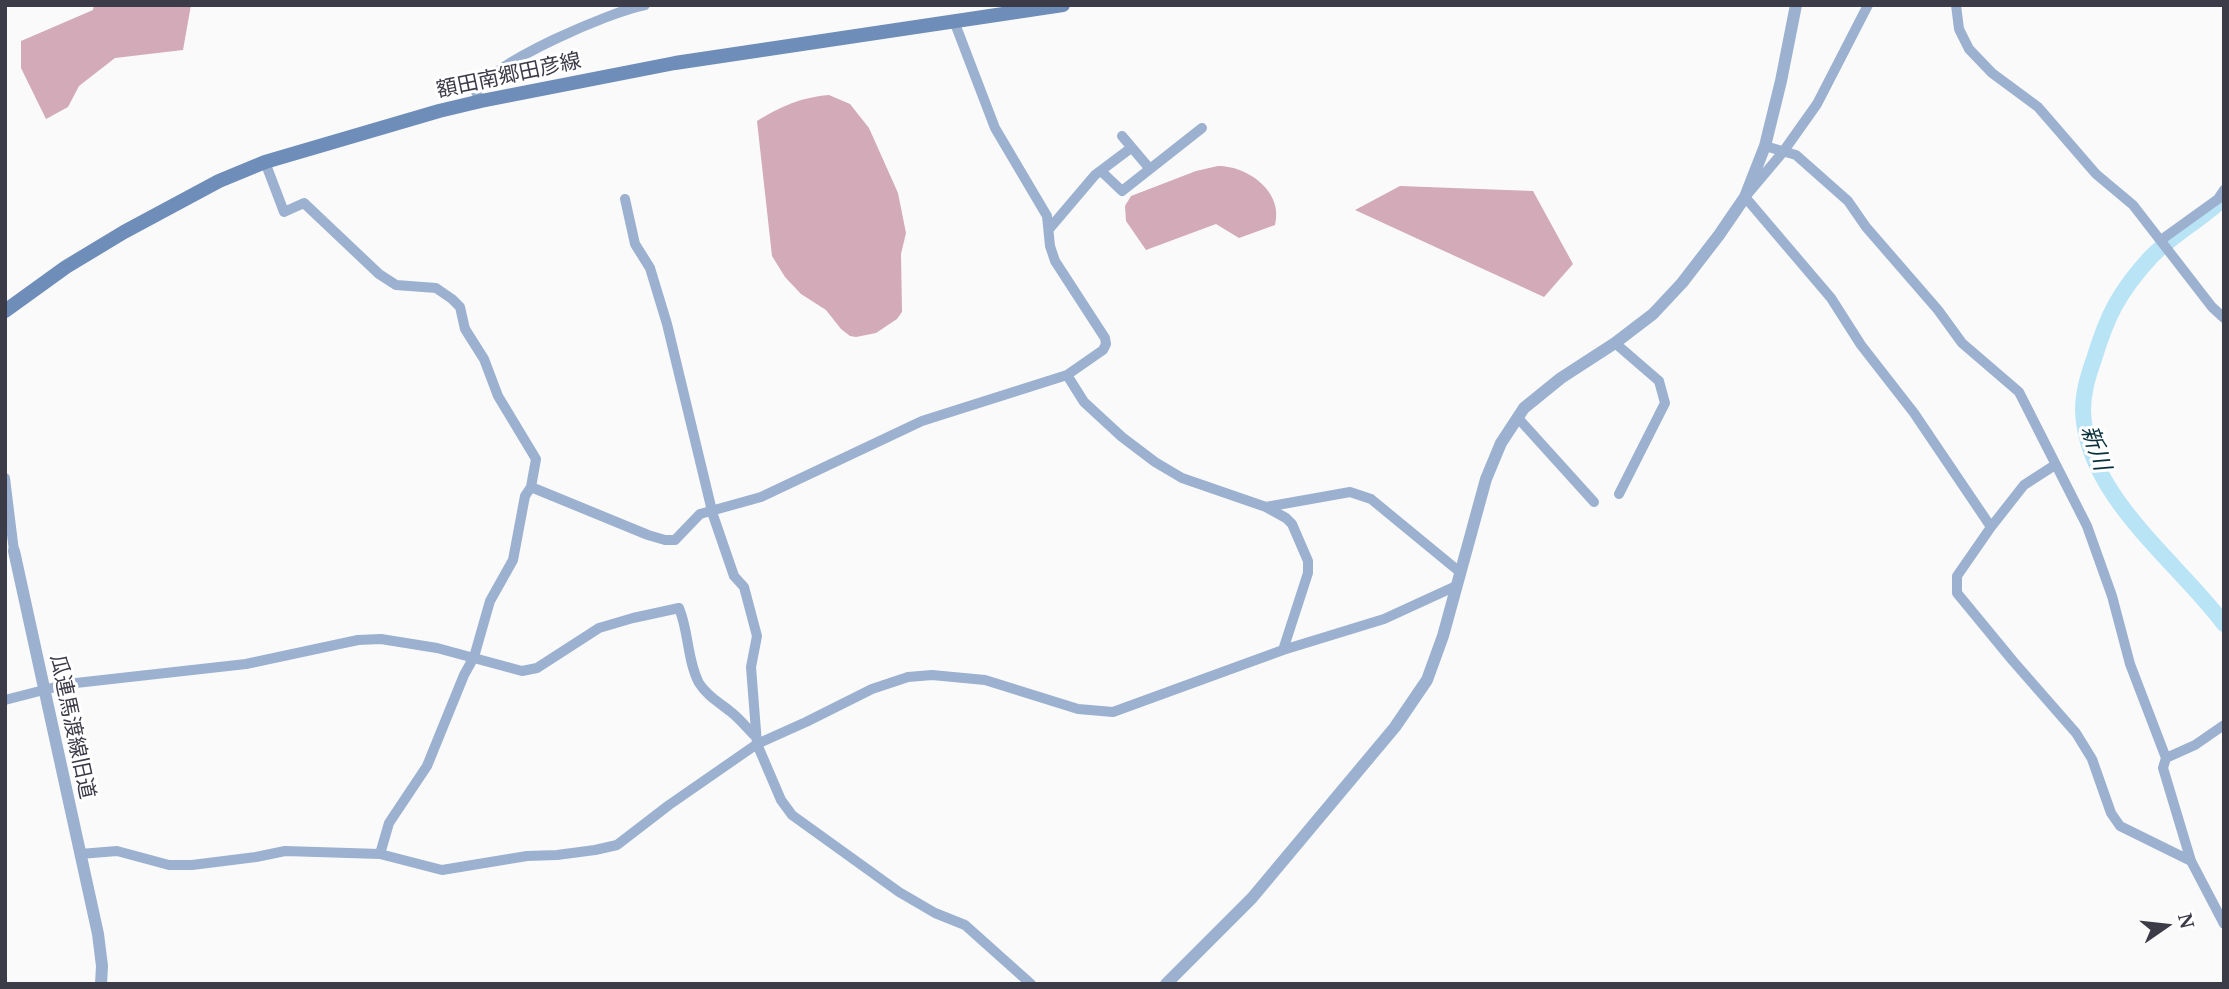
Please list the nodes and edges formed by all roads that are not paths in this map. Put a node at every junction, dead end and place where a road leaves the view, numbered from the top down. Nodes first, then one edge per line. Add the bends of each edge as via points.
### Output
1 (645, 5) edge
2 (1063, 5) edge
3 (1796, 5) edge
4 (1868, 5) edge
5 (1956, 5) edge
6 (954, 21) junction
7 (481, 101) junction
8 (1202, 128) dead end
9 (1122, 136) dead end
10 (1765, 146) junction
11 (1131, 148) junction
12 (1783, 152) junction
13 (265, 162) junction
14 (1150, 169) junction
15 (1101, 171) junction
16 (2224, 190) edge
17 (1745, 197) junction
18 (625, 199) dead end
19 (1050, 228) junction
20 (2164, 243) junction
21 (5, 311) edge
22 (2224, 318) edge
23 (1615, 343) junction
24 (1067, 375) junction
25 (1518, 418) junction
26 (2055, 466) junction
27 (5, 478) edge
28 (531, 487) junction
29 (1619, 494) dead end
30 (1594, 502) dead end
31 (1266, 507) junction
32 (713, 509) junction
33 (1991, 527) junction
34 (15, 551) joint
35 (1461, 573) junction
36 (1456, 586) junction
37 (1283, 650) junction
38 (474, 657) junction
39 (45, 690) junction
40 (5, 701) edge
41 (2224, 725) edge
42 (756, 740) junction
43 (2166, 758) junction
44 (80, 854) junction
45 (380, 854) junction
46 (2191, 860) junction
47 (2224, 924) edge
48 (101, 984) edge
49 (1031, 984) edge
50 (1166, 984) edge

1 - 7 street via 593,20 528,53 482,80 476,92
2 - 6 main road, 額田南郷田彦線
3 - 10 street
4 - 12 street via 1817,104
5 - 20 street via 1959,29 1969,49 1992,73 2038,107
6 - 7 main road, 額田南郷田彦線 via 675,64
6 - 19 street via 995,128
7 - 13 main road, 額田南郷田彦線
8 - 14 street
9 - 11 street
10 - 12 street
10 - 17 street
11 - 14 street
11 - 15 street
12 - 17 street
12 - 26 street via 1796,155 1848,201 1962,343 2019,392
13 - 21 main road, 額田南郷田彦線 via 124,232
13 - 28 street via 284,212 304,203 379,274 396,285 436,288 460,307 465,328 484,359 498,396 536,459
14 - 15 street via 1122,191
15 - 19 street
16 - 20 street
17 - 23 street via 1682,283 1653,314
17 - 33 street via 1831,298
18 - 32 street via 635,244 650,268 667,324
19 - 24 street via 1055,261 1106,344
20 - 22 street
23 - 25 street via 1561,378
23 - 29 street via 1659,382 1665,403
24 - 31 street via 1084,402 1155,461 1182,478
24 - 32 street via 922,421 761,497
25 - 30 street
25 - 35 street via 1486,479
26 - 33 street via 2024,485
26 - 43 street via 2087,526 2130,664
27 - 34 street, 瓜連馬渡線旧道
28 - 32 street via 665,540 675,540 700,514
28 - 38 street via 525,496 513,559 490,601
31 - 35 street via 1350,492 1360,495 1371,499
31 - 37 street via 1292,524 1308,561
32 - 42 street via 734,576 744,587 757,636 751,667
33 - 46 street via 1957,576 1959,598 2077,733 2120,826
34 - 39 street, 瓜連馬渡線旧道
35 - 36 street
36 - 37 street via 1384,619
36 - 50 street via 1427,680 1395,727 1252,898
37 - 42 street via 1113,712 1078,709 985,680 908,677
38 - 39 street via 424,645 358,640 246,664
38 - 42 street via 522,671 537,668 599,628 679,608 699,682
38 - 45 street via 427,765 389,823
39 - 40 street
39 - 44 street, 瓜連馬渡線旧道
41 - 43 street
42 - 45 street via 617,845 442,870
42 - 49 street via 780,800 792,815 900,892 935,914 965,925
43 - 46 street via 2163,768
44 - 45 street via 117,851 170,865 192,865 285,850
44 - 48 street, 瓜連馬渡線旧道 via 101,950
46 - 47 street

